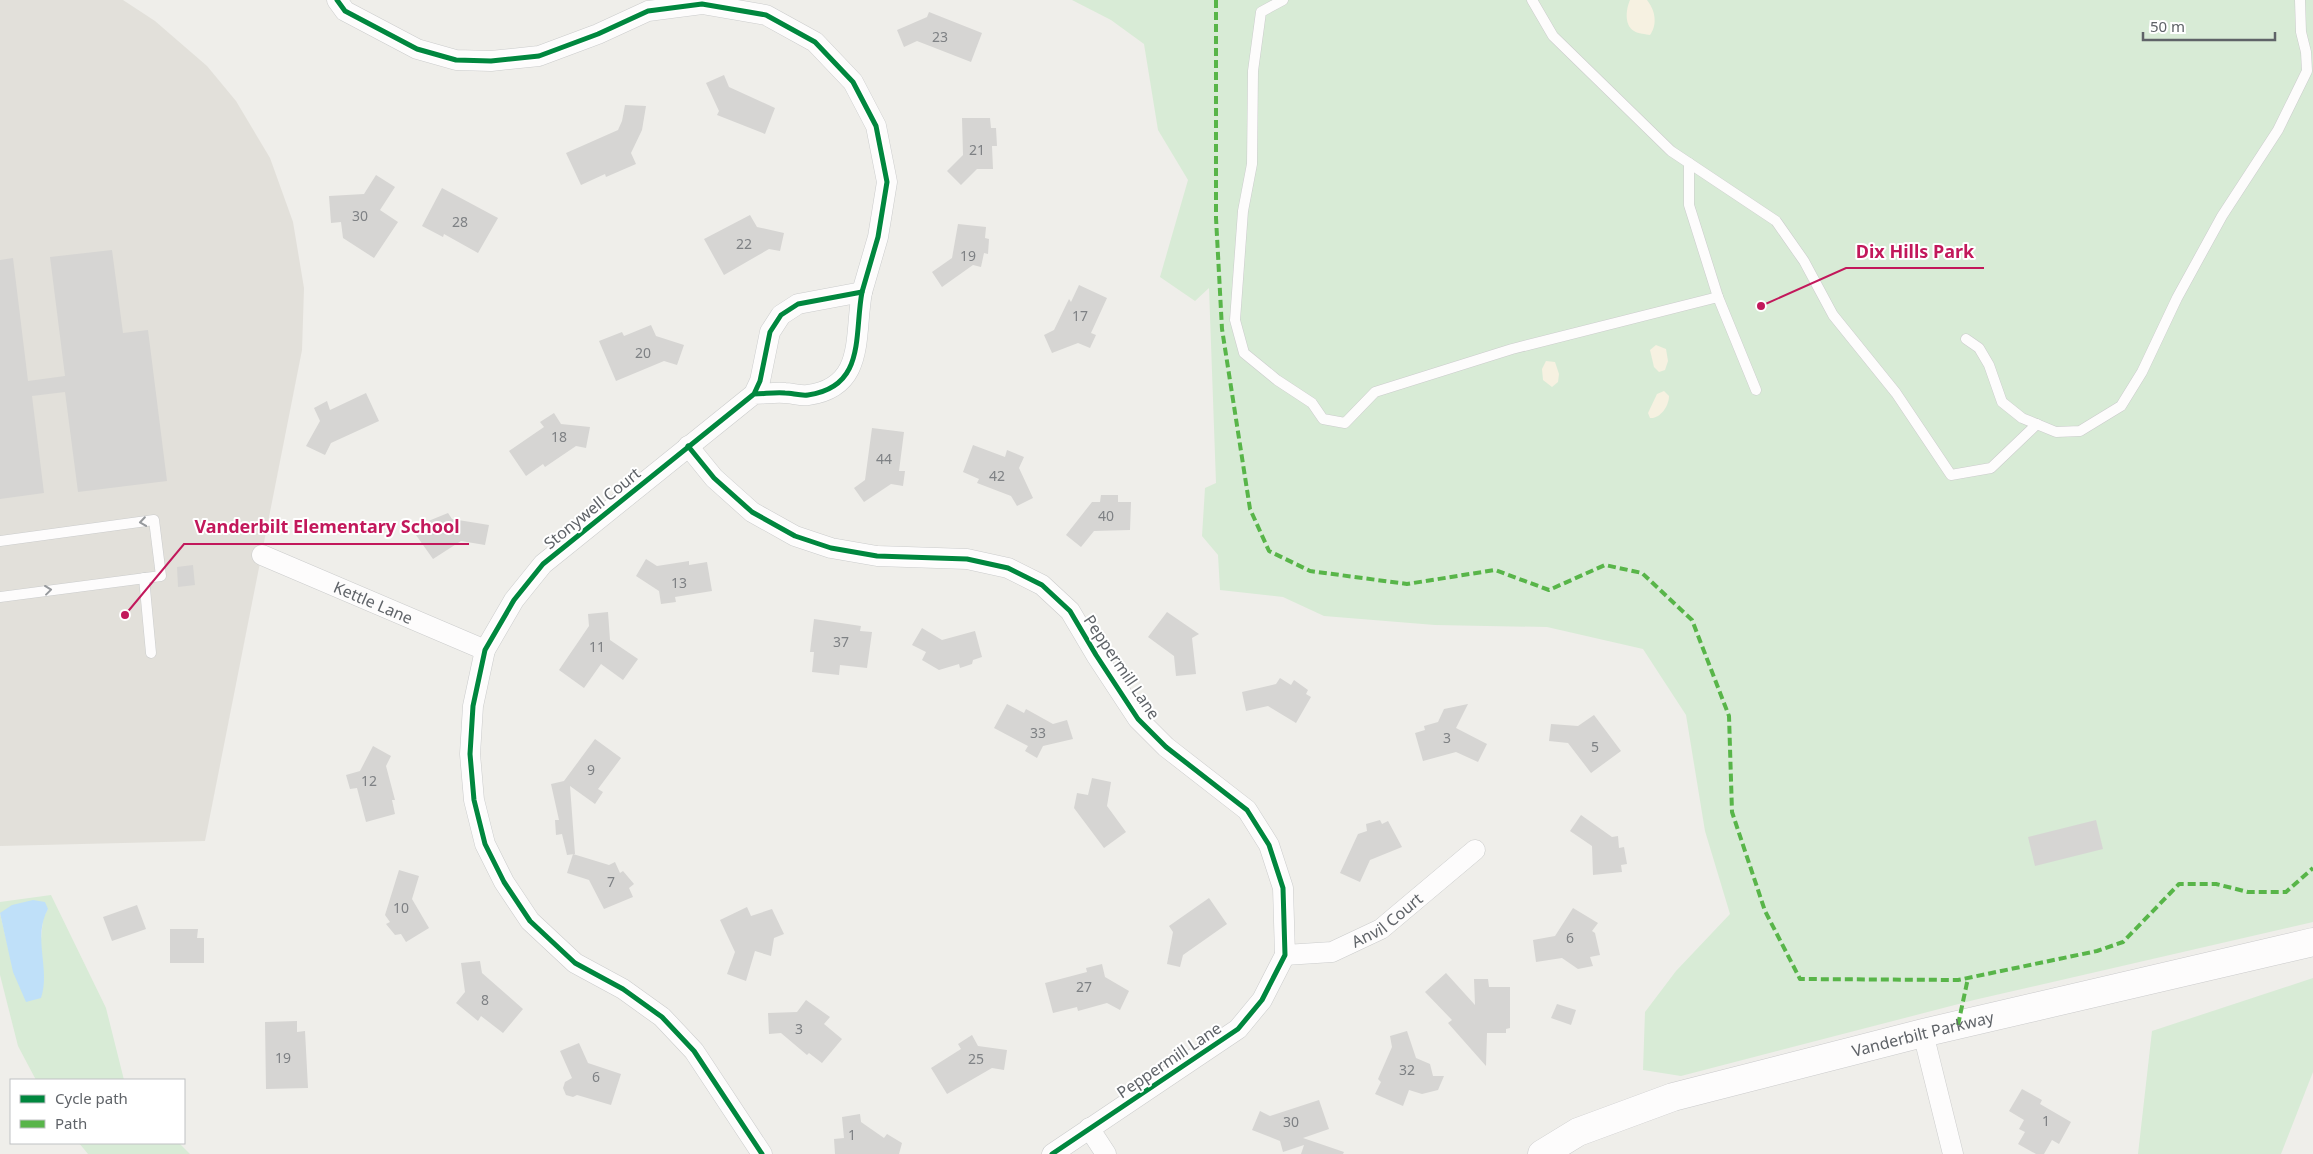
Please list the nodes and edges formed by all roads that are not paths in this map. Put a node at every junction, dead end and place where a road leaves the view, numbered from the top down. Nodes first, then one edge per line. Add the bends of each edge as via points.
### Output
1 (338, 0) edge
2 (1283, 0) edge
3 (1532, 0) edge
4 (2300, 0) edge
5 (1689, 163) junction
6 (862, 292) junction
7 (1718, 297) junction
8 (1966, 338) dead end
9 (1756, 390) dead end
10 (754, 394) junction
11 (2037, 424) junction
12 (688, 446) junction
13 (0, 541) edge
14 (262, 556) dead end
15 (144, 578) junction
16 (0, 596) edge
17 (485, 650) junction
18 (151, 653) dead end
19 (1475, 850) dead end
20 (2313, 942) edge
21 (1285, 954) junction
22 (1923, 1033) junction
23 (1089, 1128) junction
24 (762, 1154) edge
25 (1052, 1154) edge
26 (1106, 1154) edge
27 (1542, 1154) edge
28 (1953, 1154) edge

1 - 6 street via 345,11 416,49 456,60 491,61 539,56 648,11 702,4 766,15 815,42 853,82 876,126 887,182 878,237
2 - 7 lane via 1261,12 1253,71 1252,164 1243,211 1234,320 1244,354 1312,403 1323,419 1344,423 1375,392 1424,376 1512,349
3 - 5 lane via 1554,36 1671,151
4 - 11 lane via 2307,71 2278,130 2222,216 2177,298 2142,372 2121,406 2080,431 2056,432
5 - 7 lane via 1690,205
5 - 11 lane via 1776,221 1804,260 1833,315 1896,393 1951,475 1991,468
6 - 10 street via 798,304 781,315 770,332 760,381
6 - 10 street via 854,362 842,380 826,391 805,395
7 - 9 lane
8 - 11 lane via 1979,348 1989,365 2002,402 2022,418
10 - 12 street, Stonywell Court
12 - 17 street, Stonywell Court via 543,564 514,600
12 - 21 street, Peppermill Lane via 714,478 752,512 795,536 831,548 877,556 967,559 1008,568 1042,585 1070,610 1138,719 1166,747 1247,810 1269,845 1283,888
15 -> 13 lane via 161,576 154,520
14 - 17 street, Kettle Lane
16 -> 15 lane
15 - 18 lane
17 - 24 street, Stonywell Court via 473,706 470,764 474,800 485,844 504,882 530,921 575,963 662,1017 694,1051
19 - 21 street, Anvil Court via 1381,929 1332,952
20 - 22 main road, Vanderbilt Parkway
21 - 23 street, Peppermill Lane via 1262,1000 1238,1029
22 - 27 main road, Vanderbilt Parkway via 1673,1096 1578,1132
22 - 28 street
23 - 25 street, Peppermill Lane
23 - 26 street

